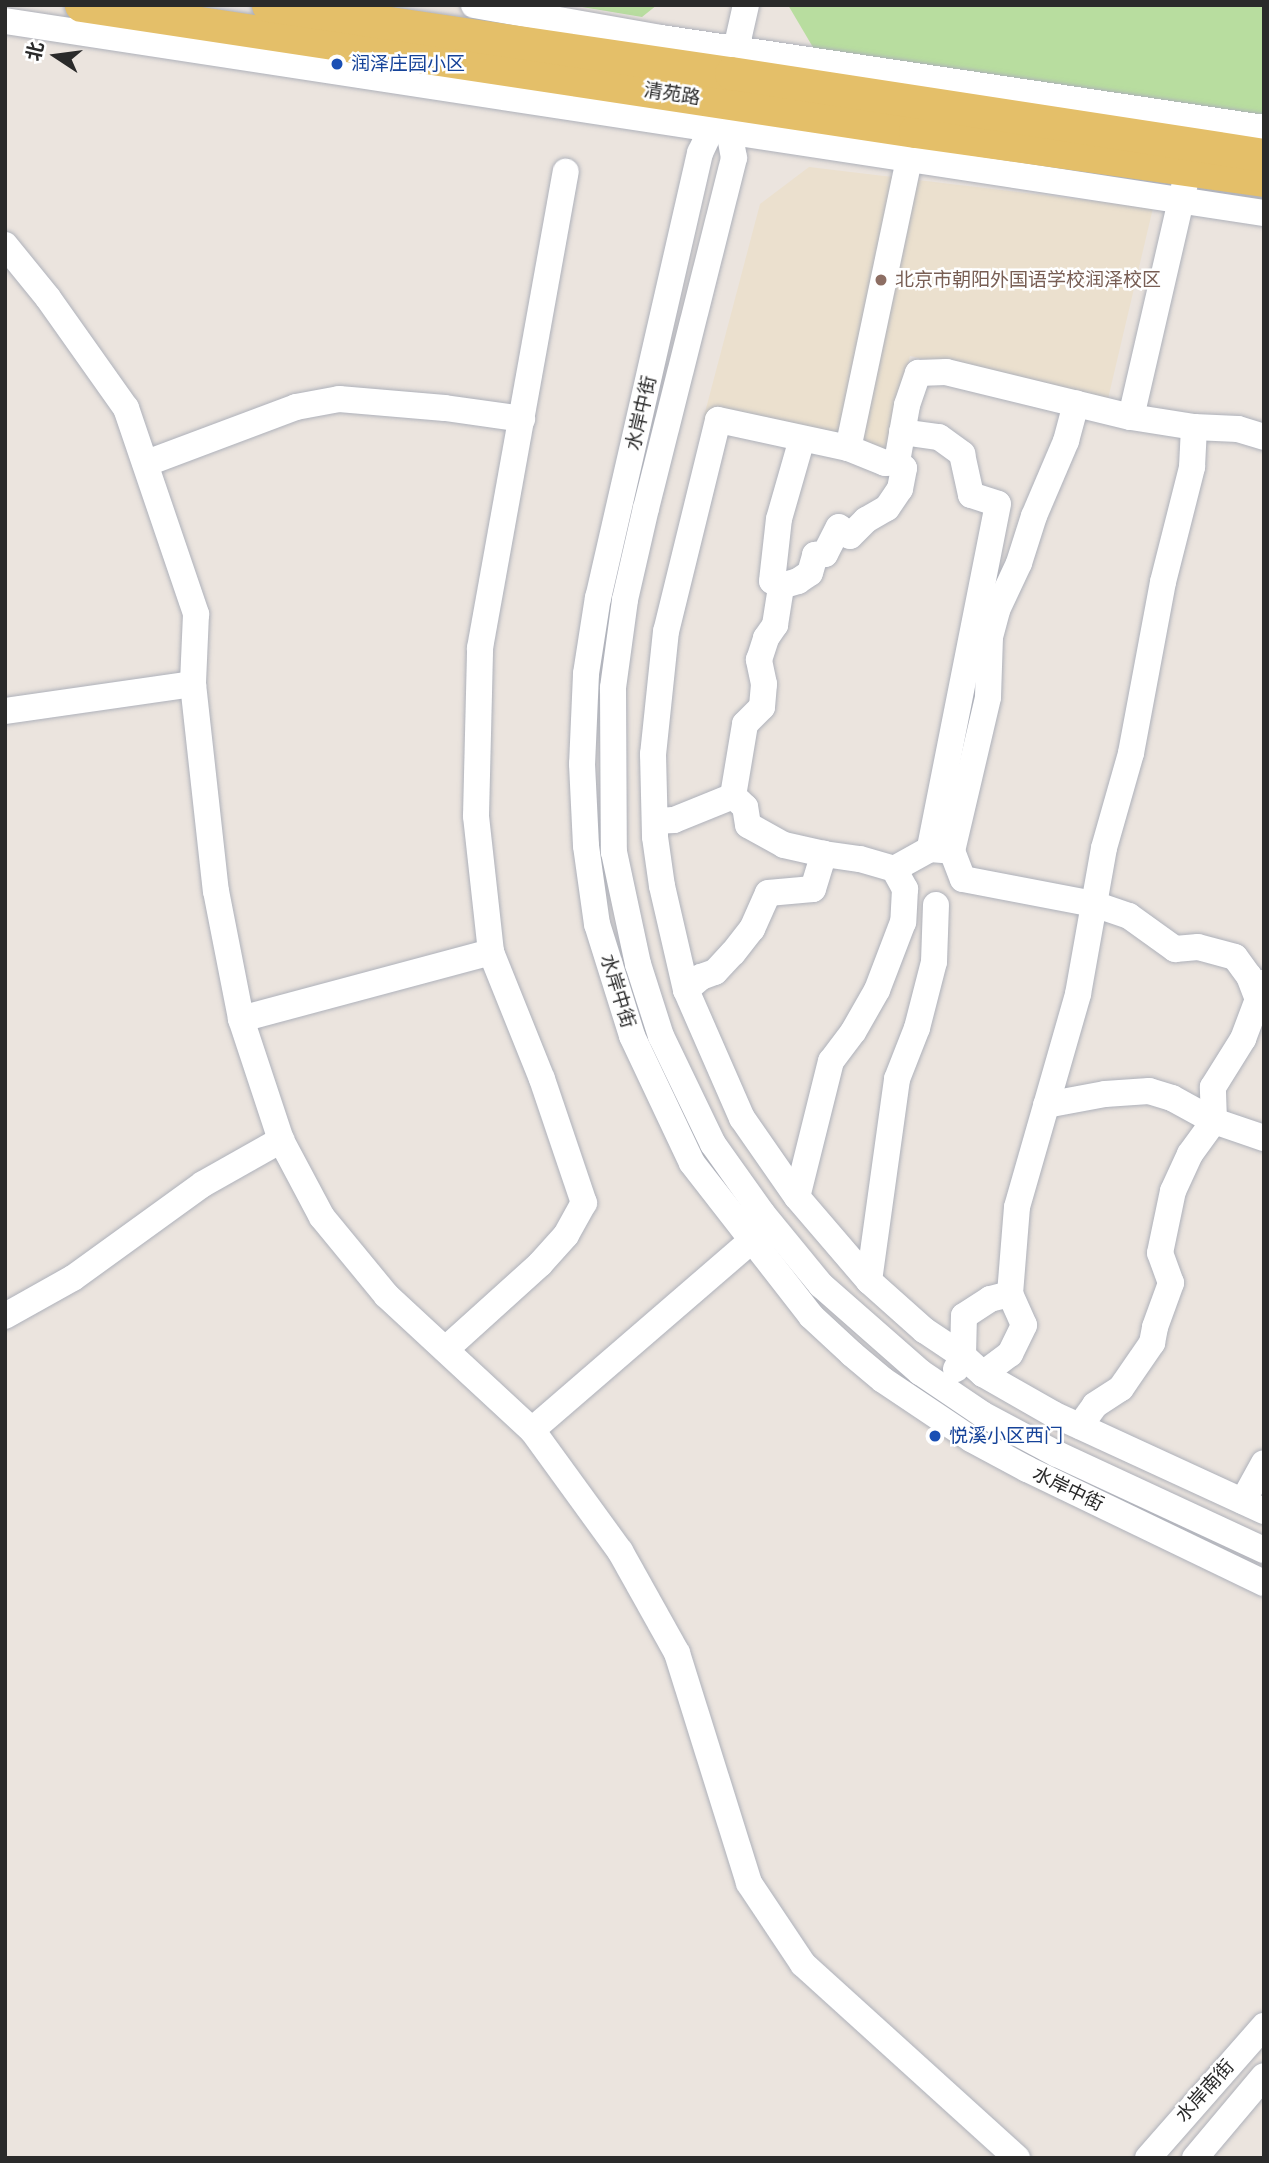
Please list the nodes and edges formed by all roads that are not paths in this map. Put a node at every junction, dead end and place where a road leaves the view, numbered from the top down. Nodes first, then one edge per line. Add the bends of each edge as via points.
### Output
1 (81, 5) edge
2 (268, 5) edge
3 (474, 5) edge
4 (746, 5) edge
5 (5, 21) edge
6 (726, 97) junction
7 (1264, 128) edge
8 (912, 145) junction
9 (1264, 155) edge
10 (566, 172) dead end
11 (1264, 180) edge
12 (1184, 184) junction
13 (1264, 213) edge
14 (5, 246) edge
15 (1076, 403) junction
16 (1131, 417) junction
17 (523, 419) junction
18 (1194, 427) junction
19 (902, 432) junction
20 (1264, 437) edge
21 (802, 439) junction
22 (848, 448) junction
23 (897, 462) junction
24 (147, 463) junction
25 (781, 586) junction
26 (193, 684) junction
27 (5, 711) edge
28 (733, 796) junction
29 (655, 821) junction
30 (941, 850) junction
31 (824, 854) junction
32 (899, 879) junction
33 (963, 879) junction
34 (1094, 904) junction
35 (936, 905) junction
36 (491, 953) junction
37 (686, 990) junction
38 (1262, 992) edge
39 (241, 1019) junction
40 (1046, 1105) junction
41 (1214, 1121) junction
42 (1264, 1138) edge
43 (281, 1140) junction
44 (797, 1197) junction
45 (752, 1240) junction
46 (869, 1281) junction
47 (1010, 1294) junction
48 (5, 1316) edge
49 (446, 1349) junction
50 (963, 1356) junction
51 (983, 1374) junction
52 (945, 1389) junction
53 (1080, 1426) junction
54 (533, 1430) junction
55 (1264, 1464) edge
56 (1253, 1506) edge
57 (1264, 1550) edge
58 (1264, 1583) edge
59 (1264, 2026) edge
60 (1264, 2076) edge
61 (1017, 2158) edge
62 (1148, 2158) edge
63 (1195, 2158) edge

1 - 6 main road, 清苑路
2 - 6 main road, 清苑路
3 - 6 street
4 - 6 street, 水岸中街
5 - 6 street
6 - 7 street
6 - 8 main road, 清苑路
6 - 9 main road, 清苑路
6 - 45 street, 水岸中街 via 700,153 591,630 583,703 582,788 597,924 632,1035 692,1163
6 - 52 street, 水岸中街 via 734,158 625,600 612,699 614,852 638,964 661,1036 713,1144 821,1285
8 - 12 main road, 清苑路
8 - 22 street
10 - 17 street
11 - 12 main road, 清苑路
12 - 13 street
12 - 16 street
14 - 24 street via 126,408
15 - 16 street
15 - 19 street via 946,372 918,373
15 - 30 street via 1066,441 997,610 990,637 988,697
16 - 18 street
17 - 24 street via 339,399 296,407
17 - 36 street via 480,648 476,816
18 - 20 street via 1238,429
18 - 34 street via 1192,467
19 - 23 street
19 - 30 street via 939,438 962,454 971,495 998,505
21 - 22 street
21 - 25 street via 779,519 772,580
21 - 29 street via 718,420 666,631 653,754
22 - 23 street via 886,463
23 - 25 street via 904,468 900,489 887,508 850,536 839,527 825,554 816,555 810,573
24 - 26 street via 196,614
25 - 28 street via 775,625 759,660 762,708 746,723
26 - 27 street
26 - 39 street via 216,891
28 - 29 street via 674,820
28 - 31 street via 745,807 748,825 784,845
29 - 37 street via 662,886
30 - 32 street
30 - 33 street
31 - 32 street via 860,859
31 - 37 street via 813,889 768,892 752,929 733,953 715,972
32 - 35 street
32 - 44 street via 903,922 877,990 831,1061
33 - 34 street
33 - 35 street
34 - 38 street via 1129,916 1175,949 1198,947 1235,957
34 - 40 street via 1078,994
35 - 46 street via 934,962 917,1028 897,1079
36 - 39 street
36 - 49 street via 584,1203 566,1235 540,1264
37 - 44 street via 742,1118
38 - 41 street via 1243,1039 1213,1087
39 - 43 street
40 - 41 street via 1149,1091
40 - 47 street via 1017,1207
41 - 42 street
41 - 53 street via 1190,1154 1173,1191 1160,1253 1171,1283 1152,1343 1121,1388 1095,1405
43 - 48 street via 203,1184 73,1279
43 - 49 street via 322,1217 386,1295
44 - 46 street
45 - 54 street
45 - 58 street, 水岸中街 via 811,1316 883,1380 944,1423 1027,1469
46 - 50 street via 924,1330
47 - 50 street via 990,1299 964,1316
47 - 51 street via 1024,1325 1010,1354
49 - 54 street
50 - 51 street
50 - 52 street
51 - 53 street
52 - 57 street, 水岸中街 via 1057,1454
53 - 56 street
54 - 61 street via 620,1551 677,1653 749,1883 772,1918 803,1964
55 - 56 street
59 - 62 street, 水岸南街
60 - 63 street, 水岸南街

